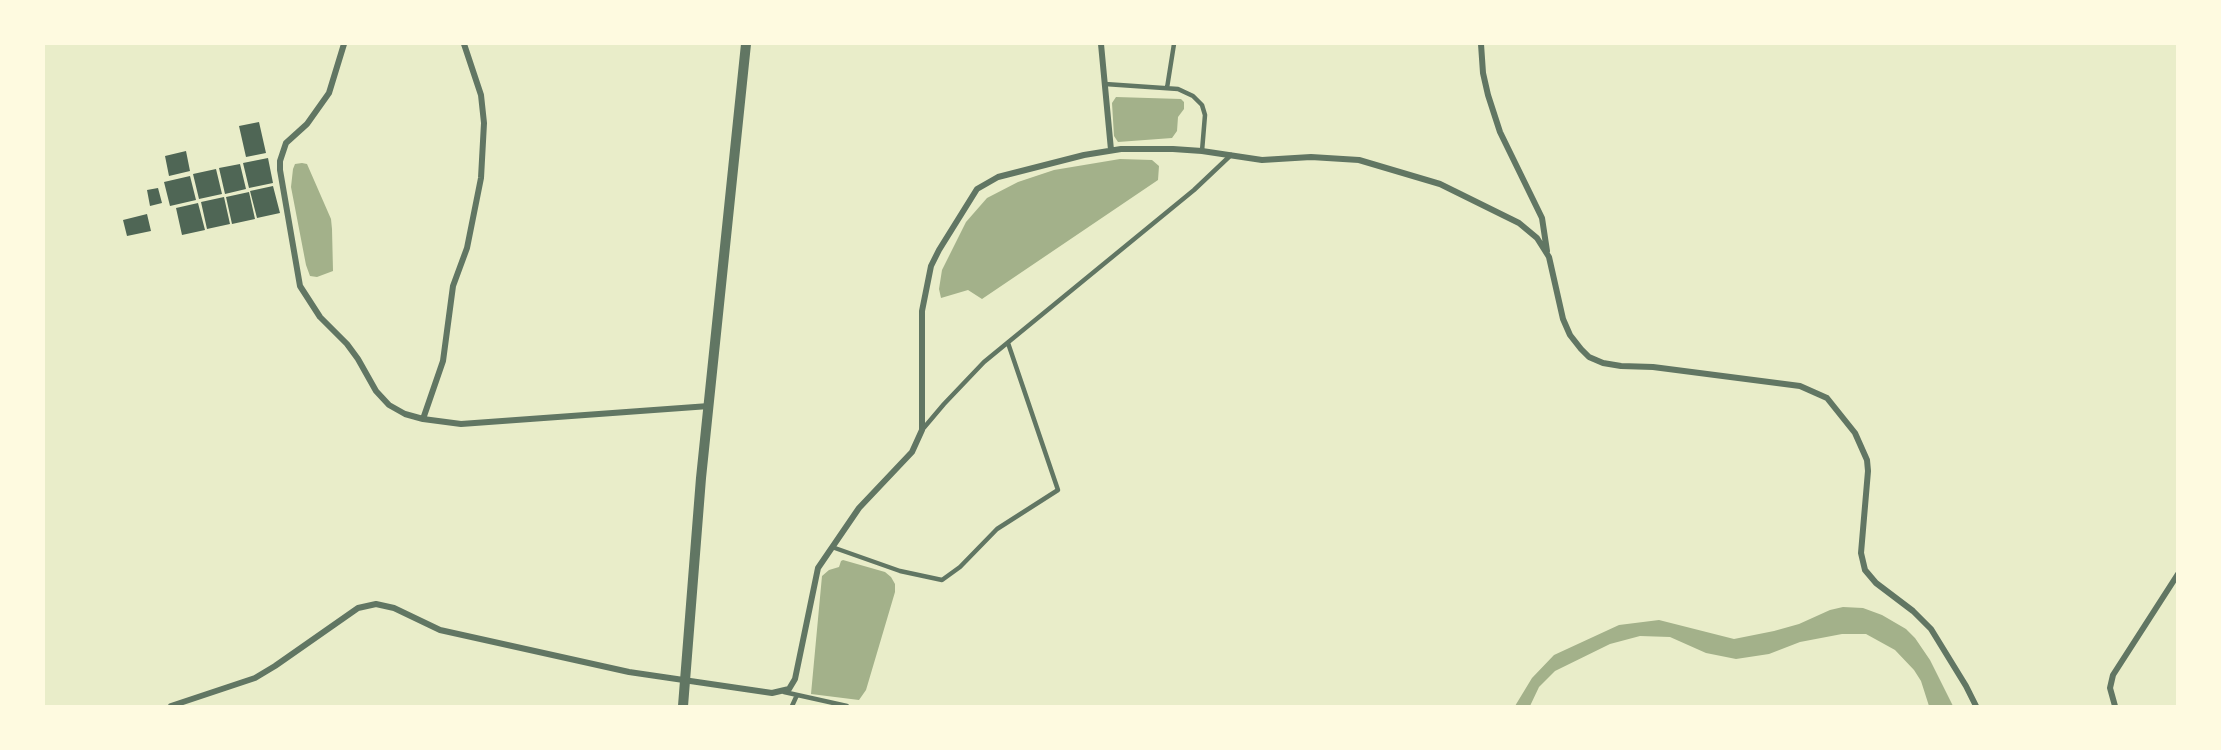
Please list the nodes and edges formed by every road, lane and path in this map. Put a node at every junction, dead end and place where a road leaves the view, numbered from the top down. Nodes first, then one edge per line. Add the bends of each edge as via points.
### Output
1 (344, 44) edge
2 (465, 44) edge
3 (746, 44) edge
4 (1101, 44) edge
5 (1174, 44) edge
6 (1481, 44) edge
7 (1105, 84) junction
8 (1167, 88) junction
9 (1111, 150) junction
10 (1202, 151) junction
11 (1232, 155) junction
12 (1547, 251) junction
13 (1008, 343) junction
14 (709, 406) junction
15 (423, 419) junction
16 (922, 430) junction
17 (832, 547) junction
18 (2178, 574) edge
19 (685, 681) junction
20 (784, 692) junction
21 (797, 695) junction
22 (171, 706) edge
23 (683, 706) edge
24 (792, 706) edge
25 (847, 706) edge
26 (1976, 706) edge
27 (2115, 706) edge

1 - 15 street via 329,93 307,124 286,143 280,161 300,286 320,318 357,359 376,391 389,405
2 - 15 street via 482,104 482,178 467,248 453,286 443,361
3 - 14 street
4 - 7 street
5 - 8 lane
6 - 12 street via 1488,96 1500,132 1542,218
7 - 8 lane
7 - 9 street
8 - 10 lane via 1193,96 1202,105
9 - 10 street
9 - 16 street via 998,177 977,189 932,266 922,311
10 - 11 street
11 - 12 street via 1262,160 1335,157 1378,165 1440,184 1519,223
11 - 13 lane
12 - 26 street via 1563,319 1570,335 1589,357 1621,366 1800,386 1827,398 1855,434 1867,460 1861,553 1865,570 1931,629
13 - 16 lane via 984,362
13 - 17 lane via 1058,490 997,529 942,580 900,571
14 - 15 street via 461,424
14 - 19 street
16 - 17 street via 912,452 859,508
17 - 20 street via 816,573 795,679
18 - 27 street via 2114,675 2110,688
19 - 20 street
19 - 22 street via 440,630 394,608 376,604 358,609 255,678
19 - 23 street
20 - 21 lane
21 - 24 lane
21 - 25 lane

